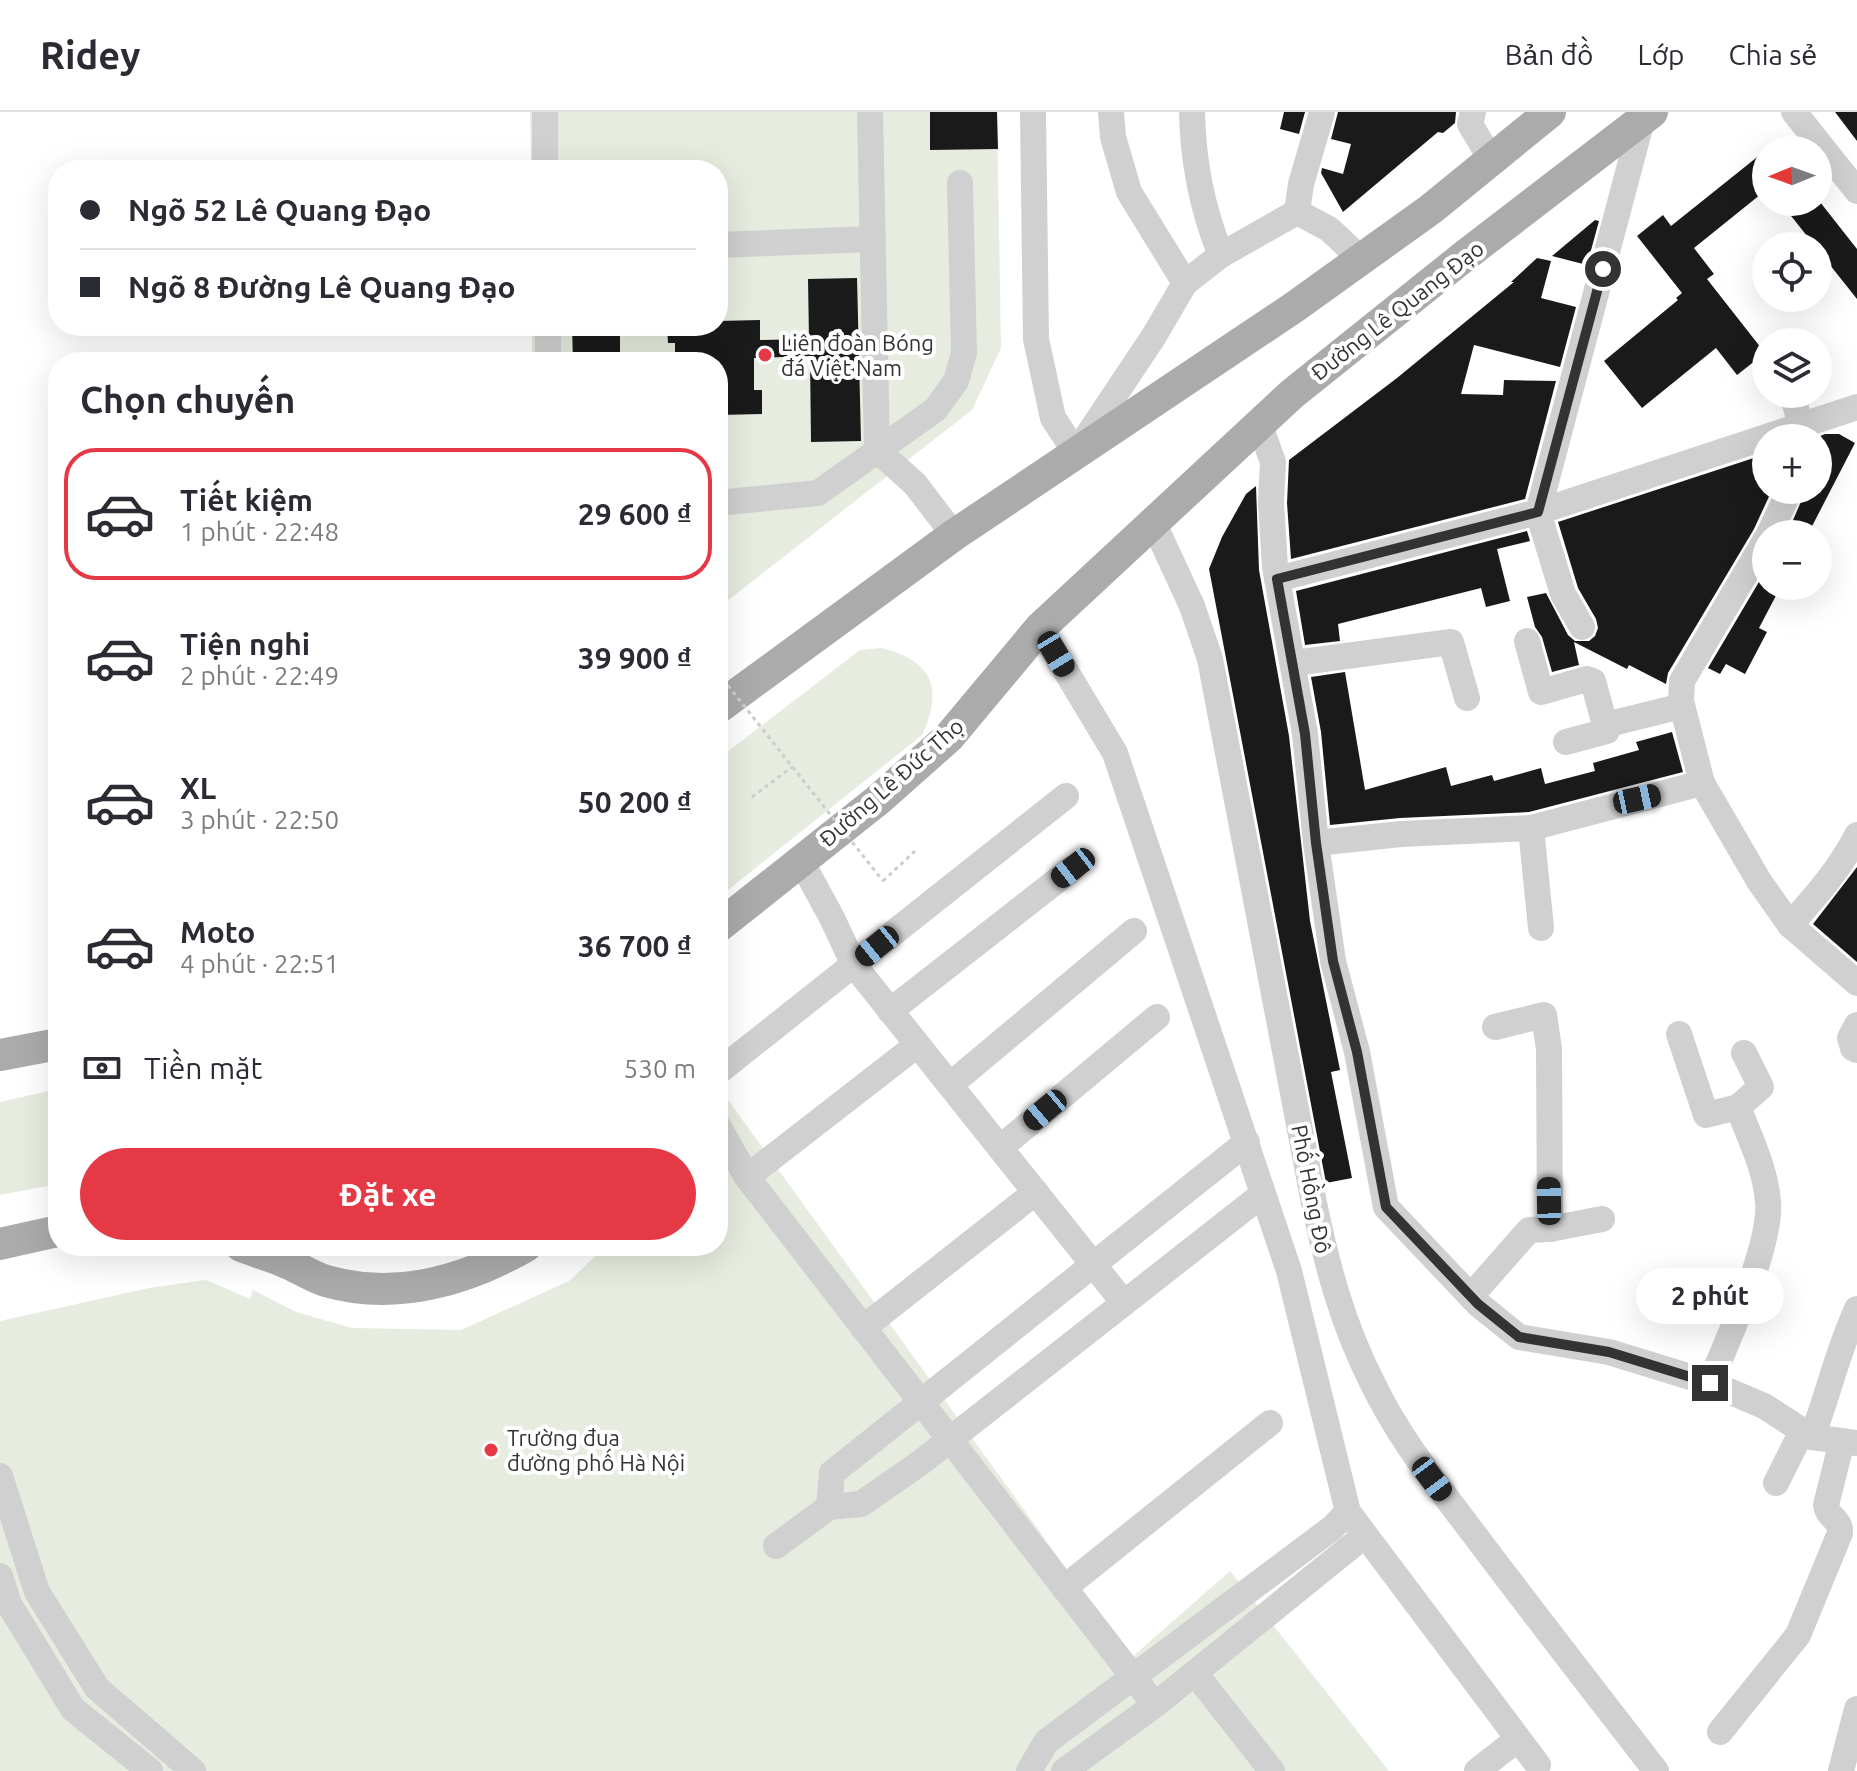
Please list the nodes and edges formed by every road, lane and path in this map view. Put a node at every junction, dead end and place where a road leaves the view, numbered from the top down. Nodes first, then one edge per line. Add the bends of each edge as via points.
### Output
1 (545, 112) edge
2 (870, 112) edge
3 (1033, 112) edge
4 (1111, 112) edge
5 (1192, 112) edge
6 (1322, 112) edge
7 (1473, 112) edge
8 (1550, 112) edge
9 (1794, 112) edge
10 (1647, 116) edge
11 (1490, 158) junction
12 (545, 160) edge
13 (960, 183) dead end
14 (1857, 191) edge
15 (1297, 212) junction
16 (872, 239) junction
17 (728, 245) edge
18 (1221, 255) junction
19 (1361, 259) junction
20 (1185, 283) junction
21 (1857, 407) edge
22 (1818, 424) edge
23 (1260, 426) junction
24 (1752, 446) edge
25 (877, 450) junction
26 (1076, 453) junction
27 (728, 502) edge
28 (1538, 512) junction
29 (1154, 524) junction
30 (954, 535) junction
31 (1752, 562) edge
32 (1277, 579) junction
33 (1582, 627) dead end
34 (1040, 628) junction
35 (1527, 641) dead end
36 (1294, 663) junction
37 (728, 686) edge
38 (1467, 698) dead end
39 (728, 701) edge
40 (1682, 706) junction
41 (1605, 725) junction
42 (1566, 742) dead end
43 (792, 767) junction
44 (1702, 783) junction
45 (1066, 796) dead end
46 (752, 797) dead end
47 (1531, 828) junction
48 (1857, 835) edge
49 (1316, 843) junction
50 (917, 849) dead end
51 (801, 861) junction
52 (1073, 868) dead end
53 (728, 919) edge
54 (1790, 925) junction
55 (1541, 928) dead end
56 (1134, 931) dead end
57 (854, 965) junction
58 (1857, 983) edge
59 (890, 1011) junction
60 (1157, 1017) dead end
61 (1857, 1025) edge
62 (1495, 1027) dead end
63 (1679, 1034) dead end
64 (917, 1045) junction
65 (48, 1046) edge
66 (1857, 1050) edge
67 (1744, 1053) dead end
68 (0, 1055) edge
69 (728, 1064) edge
70 (950, 1085) junction
71 (1738, 1107) junction
72 (1247, 1142) junction
73 (728, 1144) edge
74 (1000, 1148) junction
75 (747, 1177) junction
76 (1036, 1192) junction
77 (1263, 1194) junction
78 (1602, 1219) dead end
79 (1550, 1229) junction
80 (48, 1233) edge
81 (0, 1244) edge
82 (269, 1256) edge
83 (508, 1256) edge
84 (1094, 1264) junction
85 (1471, 1296) junction
86 (1124, 1303) junction
87 (1857, 1309) edge
88 (863, 1328) junction
89 (1710, 1383) junction
90 (921, 1403) junction
91 (1270, 1423) dead end
92 (1807, 1434) junction
93 (950, 1440) junction
94 (1849, 1442) edge
95 (0, 1476) edge
96 (1776, 1483) dead end
97 (829, 1507) junction
98 (1348, 1512) junction
99 (1364, 1536) junction
100 (776, 1546) dead end
101 (0, 1576) edge
102 (1064, 1588) junction
103 (1195, 1673) junction
104 (1132, 1675) junction
105 (1155, 1705) junction
106 (1857, 1711) edge
107 (1720, 1732) dead end
108 (1518, 1739) junction
109 (1046, 1742) junction
110 (1538, 1765) dead end
111 (1260, 1767) edge
112 (150, 1771) edge
113 (193, 1771) edge
114 (1029, 1771) edge
115 (1066, 1771) edge
116 (1477, 1771) edge
117 (1656, 1771) edge
118 (1841, 1771) edge

1 - 12 street
2 - 16 street
3 - 26 street via 1036,339 1053,418
4 - 20 street via 1129,192
5 - 18 street via 1203,205
6 - 15 street
7 - 11 street via 1470,124
8 - 11 main road
9 - 14 street
10 - 23 main road, Đường Lê Quang Đạo via 1292,394
10 - 28 street
11 - 19 main road
13 - 25 street via 964,353 956,381 936,409
15 - 18 street
15 - 19 street via 1329,229
16 - 17 street
16 - 25 street
18 - 20 street
19 - 26 main road
20 - 26 street
21 - 22 street
23 - 29 main road, Đường Lê Quang Đạo
23 - 32 street via 1273,462
24 - 28 street
25 - 27 street via 818,493
25 - 30 street via 915,484
26 - 30 main road
28 - 32 street
28 - 33 street via 1563,594
29 - 34 main road, Đường Lê Đức Thọ
29 - 117 street, Phố Hồng Đô via 1210,659 1328,1270 1346,1326 1372,1384 1424,1466
30 - 39 main road
31 - 40 street via 1682,681
32 - 36 street
34 - 51 main road, Đường Lê Đức Thọ via 949,737
34 - 72 street via 1115,753
35 - 41 street via 1534,694 1593,681
36 - 38 street via 1451,642
36 - 49 street
37 - 43 path, bridge
40 - 41 street
40 - 44 street
41 - 42 street via 1607,731
43 - 46 path
43 - 50 path, bridge via 883,881
44 - 47 street
44 - 54 street
45 - 57 street
47 - 49 street
47 - 55 street
48 - 54 street via 1820,892
49 - 85 street via 1333,961 1357,1052 1386,1207
51 - 53 main road, Đường Lê Đức Thọ
51 - 57 street
52 - 59 street
54 - 58 street
56 - 70 street
57 - 59 street
57 - 69 street
59 - 64 street
60 - 74 street
61 - 66 street via 1850,1038
62 - 79 street via 1544,1015 1549,1049
63 - 71 street via 1706,1115
64 - 70 street
64 - 75 street
65 - 68 main road
67 - 71 street via 1761,1087
70 - 74 street
71 - 89 street via 1763,1172 1768,1227
72 - 77 street
72 - 84 street
73 - 75 street
74 - 76 street
75 - 88 street
76 - 84 street
76 - 88 street
77 - 86 street
77 - 98 street via 1289,1271
78 - 79 street
79 - 85 street via 1529,1230
80 - 81 main road
82 - 83 main road via 323,1280 366,1290 439,1284
84 - 86 street
84 - 90 street
85 - 89 street via 1519,1337 1609,1352
86 - 93 street
87 - 92 street via 1828,1395
88 - 90 street
89 - 92 street via 1764,1406
90 - 93 street
90 - 97 street via 832,1473
91 - 102 street
92 - 94 street
92 - 96 street
93 - 97 street via 861,1504
93 - 102 street
94 - 107 street via 1826,1505 1840,1533 1798,1635
95 - 113 street via 37,1592 97,1688
97 - 100 street
98 - 99 street
98 - 104 street
99 - 103 street
99 - 108 street
101 - 112 street via 9,1604 73,1709
102 - 104 street
103 - 105 street
103 - 111 street
104 - 105 street
104 - 109 street
105 - 115 street
106 - 118 street
108 - 110 street
108 - 116 street
109 - 114 street
109 - 115 street

